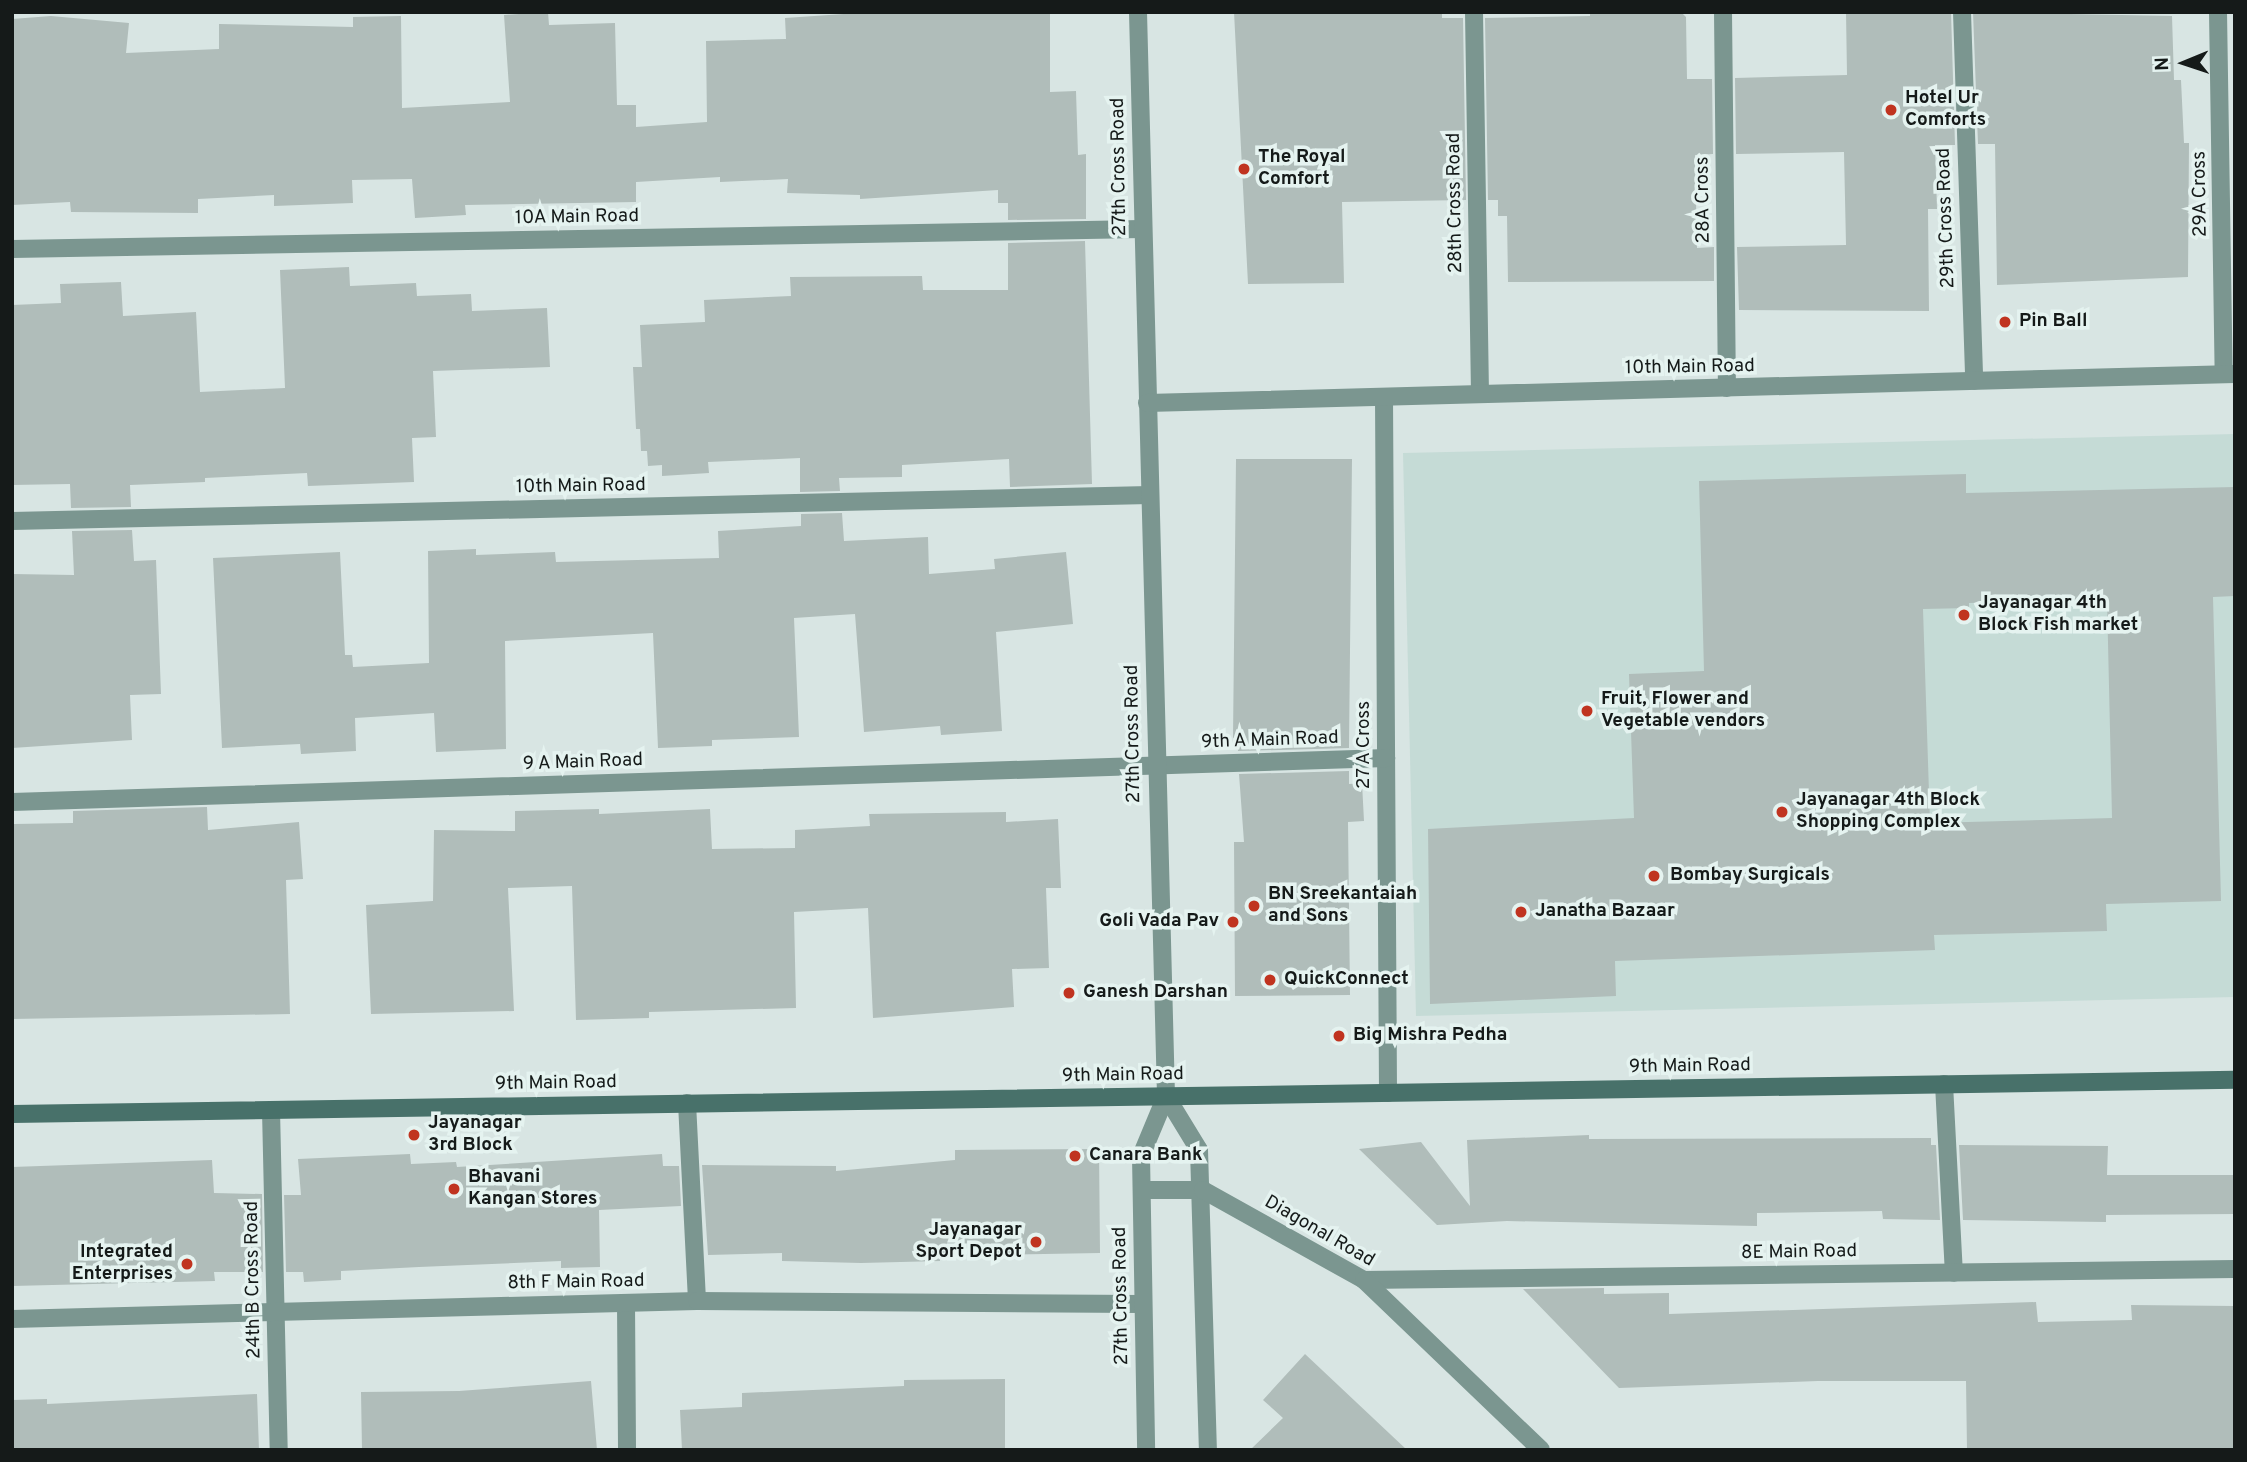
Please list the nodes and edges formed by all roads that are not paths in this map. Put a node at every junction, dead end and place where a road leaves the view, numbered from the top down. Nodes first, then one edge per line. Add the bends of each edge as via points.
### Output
1 (1138, 12) edge
2 (1474, 12) edge
3 (1723, 12) edge
4 (1962, 12) edge
5 (2218, 12) edge
6 (1142, 229) junction
7 (12, 248) edge
8 (2230, 374) edge
9 (1973, 381) junction
10 (1727, 388) junction
11 (1480, 394) junction
12 (1384, 397) junction
13 (1147, 403) junction
14 (1150, 495) junction
15 (12, 520) edge
16 (1386, 758) junction
17 (1156, 766) junction
18 (12, 802) edge
19 (2235, 1080) edge
20 (1944, 1084) junction
21 (1388, 1093) junction
22 (1166, 1096) junction
23 (687, 1103) junction
24 (271, 1110) junction
25 (12, 1114) edge
26 (1142, 1190) junction
27 (1203, 1191) junction
28 (2235, 1269) edge
29 (1954, 1273) junction
30 (1364, 1280) junction
31 (697, 1301) junction
32 (626, 1303) junction
33 (1141, 1304) junction
34 (276, 1311) junction
35 (12, 1319) edge
36 (279, 1450) edge
37 (627, 1450) edge
38 (1146, 1450) edge
39 (1208, 1450) edge
40 (1541, 1450) edge

1 - 6 street, 27th Cross Road
2 - 11 street, 28th Cross Road
3 - 10 street, 28A Cross
4 - 9 street, 29th Cross Road
5 - 8 street, 29A Cross
6 - 7 street, 10A Main Road
6 - 13 street, 27th Cross Road
8 - 9 street, 10th Main Road
9 - 10 street, 10th Main Road
10 - 11 street, 10th Main Road
11 - 12 street, 10th Main Road
12 - 13 street, 10th Main Road
12 - 16 street, 27 A Cross
13 - 14 street, 27th Cross Road
14 - 15 street, 10th Main Road
14 - 17 street, 27th Cross Road
16 - 17 street, 9th A Main Road
16 - 21 street, 27 A Cross
17 - 18 street, 9 A Main Road
17 - 22 street, 27th Cross Road
19 - 20 main road, 9th Main Road
20 - 21 main road, 9th Main Road
20 - 29 street
21 - 22 main road, 9th Main Road
22 - 23 main road, 9th Main Road
22 - 26 street, 27th Cross Road via 1141,1156
22 - 27 street via 1199,1150
23 - 24 main road, 9th Main Road
23 - 31 street
24 - 25 main road, 9th Main Road
24 - 34 street, 24th B Cross Road
26 - 27 street, Diagonal Road
26 - 33 street, 27th Cross Road
27 - 30 street, Diagonal Road
27 - 39 street
28 - 29 street, 8E Main Road
29 - 30 street, 8E Main Road
30 - 40 street, Diagonal Road
31 - 32 street, 8th F Main Road
31 - 33 street, 8th F Main Road
32 - 34 street, 8th F Main Road
32 - 37 street
33 - 38 street, 27th Cross Road
34 - 35 street, 8th F Main Road
34 - 36 street, 24th B Cross Road

